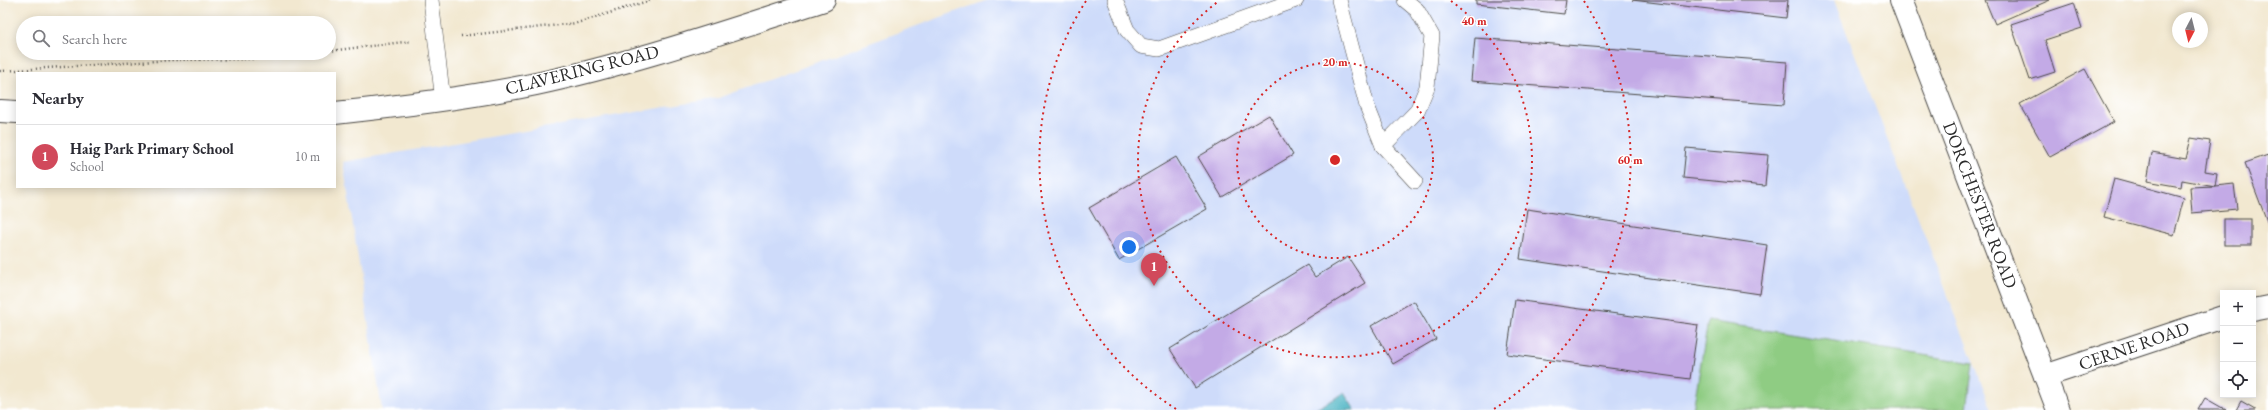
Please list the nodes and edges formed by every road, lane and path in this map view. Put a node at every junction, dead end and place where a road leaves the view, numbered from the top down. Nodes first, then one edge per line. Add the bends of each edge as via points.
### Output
1 (431, 0) edge
2 (651, 0) edge
3 (824, 0) edge
4 (1115, 0) edge
5 (1296, 0) edge
6 (1339, 0) edge
7 (1405, 0) edge
8 (1901, 0) edge
9 (434, 39) junction
10 (336, 50) edge
11 (171, 60) edge
12 (0, 71) edge
13 (443, 101) junction
14 (0, 111) edge
15 (16, 112) edge
16 (336, 113) edge
17 (1383, 146) junction
18 (1415, 181) dead end
19 (2268, 307) edge
20 (2256, 309) edge
21 (2220, 318) edge
22 (2045, 376) junction
23 (2058, 410) edge

1 - 9 lane
2 - 9 path via 577,23
3 - 13 street, CLAVERING ROAD via 658,52 536,84
4 - 5 lane via 1127,30 1141,46 1160,49
6 - 17 lane via 1367,106
7 - 17 lane via 1417,10 1432,36 1427,87 1418,111
8 - 22 street, DORCHESTER ROAD
9 - 10 path
9 - 13 lane
11 - 12 path
13 - 16 street, CLAVERING ROAD
14 - 15 street
17 - 18 lane
19 - 20 street
21 - 22 street, CERNE ROAD
22 - 23 street, DORCHESTER ROAD

